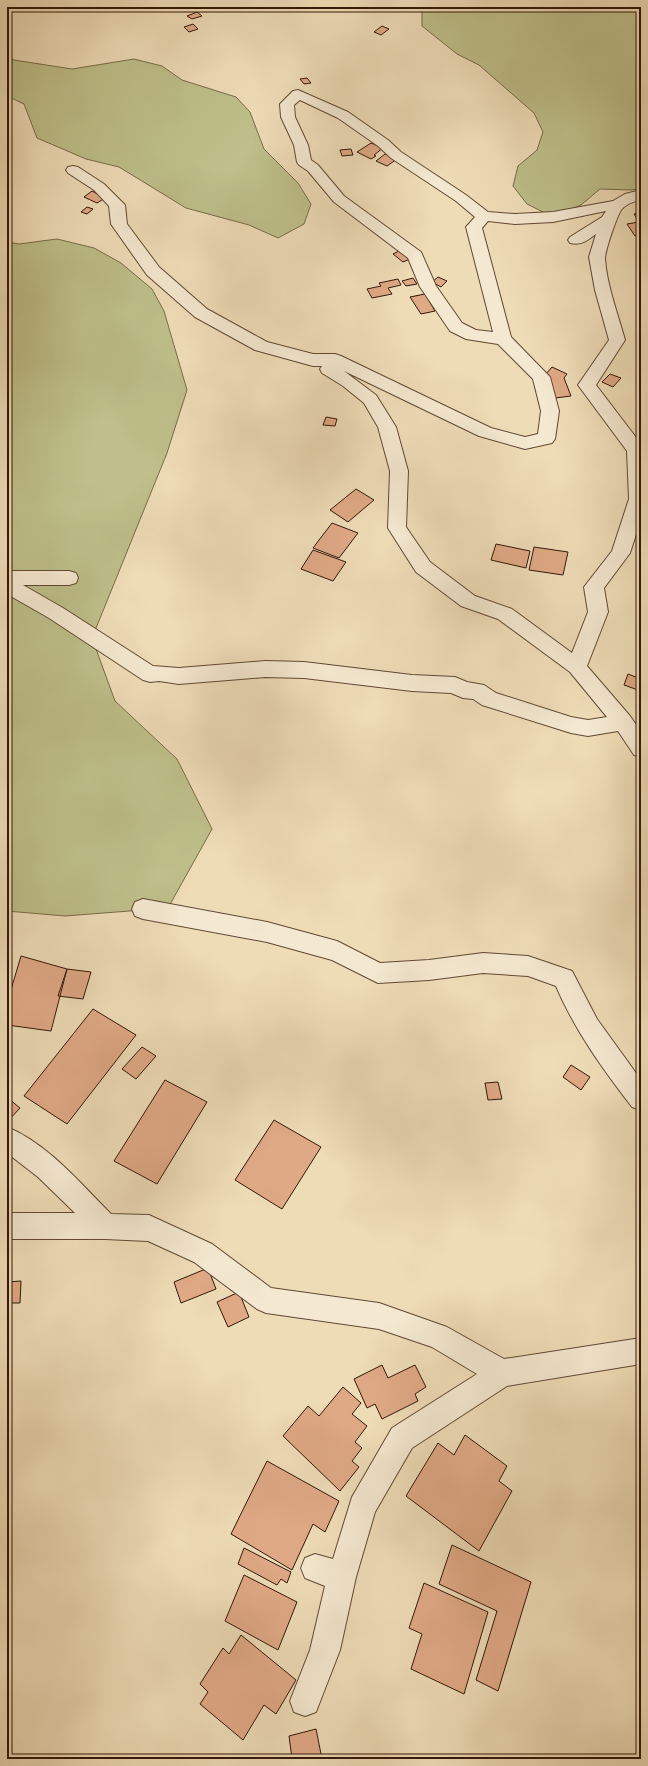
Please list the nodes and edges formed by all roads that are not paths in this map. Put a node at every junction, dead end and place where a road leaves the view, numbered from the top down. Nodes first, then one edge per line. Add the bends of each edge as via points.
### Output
1 (73, 170) dead end
2 (641, 195) edge
3 (612, 213) junction
4 (484, 216) junction
5 (576, 240) dead end
6 (503, 339) junction
7 (313, 360) junction
8 (7, 578) edge
9 (69, 578) dead end
10 (7, 585) edge
11 (577, 667) junction
12 (623, 722) junction
13 (641, 749) edge
14 (143, 909) dead end
15 (641, 1099) edge
16 (7, 1138) edge
17 (7, 1226) edge
18 (105, 1226) junction
19 (641, 1351) edge
20 (502, 1373) junction
21 (315, 1568) dead end
22 (342, 1577) junction
23 (305, 1701) dead end

1 - 7 street via 99,187 117,205 119,224 154,271 201,313 261,346
2 - 3 street via 630,197
3 - 4 street via 607,206 553,217 515,219
3 - 5 street
3 - 11 street via 597,258 617,340 587,385 636,450 638,499 621,553 594,587 598,612
4 - 6 street via 474,227
4 - 6 street via 343,115 298,94 287,104 288,117 301,145 304,162 313,168 339,199 415,255 428,287 456,327 472,335
6 - 7 street via 541,377 550,411 546,439 525,443 485,432 335,360
7 - 11 street via 370,399 387,427 398,471 397,528 423,567 468,601 505,614
8 - 9 street
10 - 12 street via 56,613 150,674 179,676 265,669 304,670 455,686 463,690 477,691 496,701 571,725 588,728
11 - 12 street
12 - 13 street
14 - 15 street via 266,932 337,951 378,973 483,963 528,966 564,978 591,1033
16 - 18 street via 45,1166
17 - 18 street
18 - 20 street via 149,1228 203,1253 266,1300 379,1316 438,1336
19 - 20 street
20 - 22 street via 402,1438 362,1507
21 - 22 street
22 - 23 street via 325,1650

